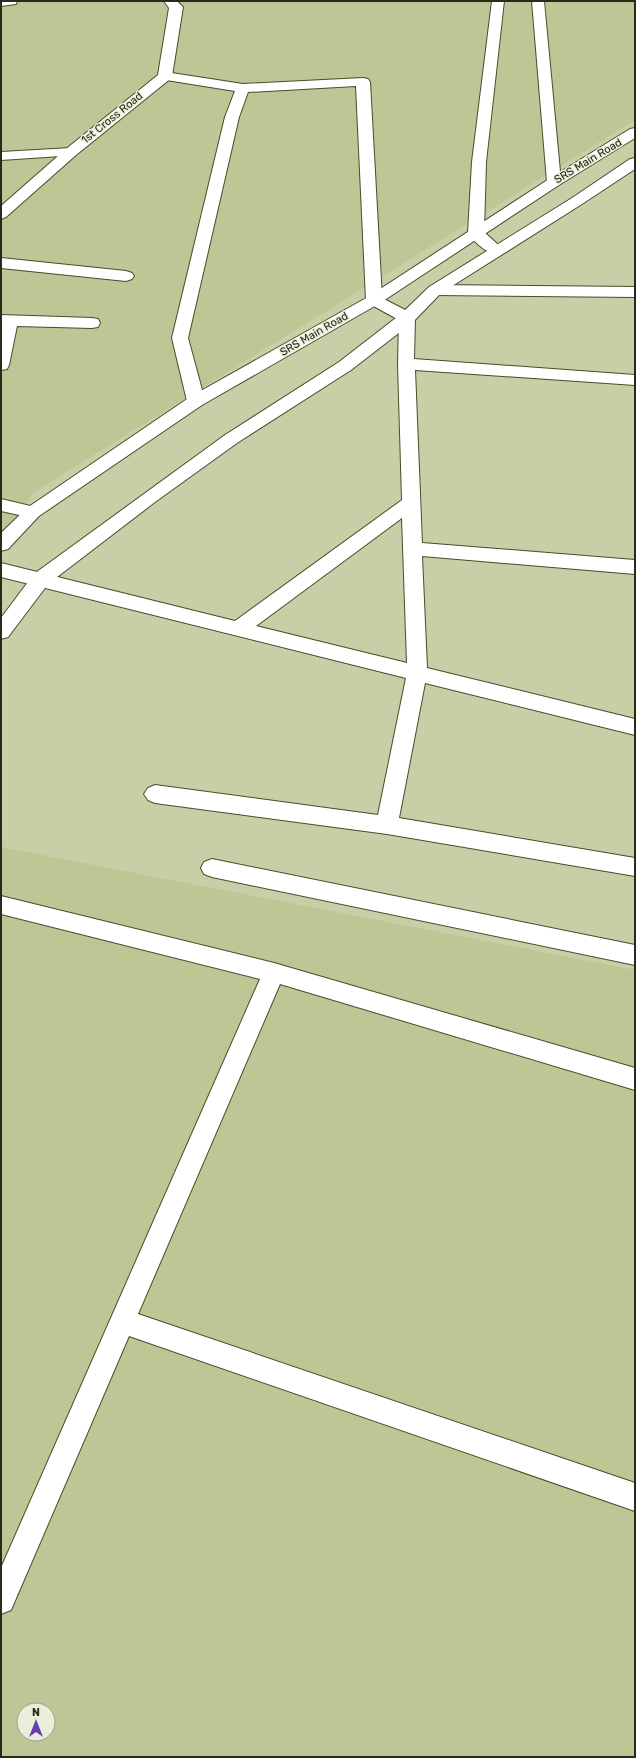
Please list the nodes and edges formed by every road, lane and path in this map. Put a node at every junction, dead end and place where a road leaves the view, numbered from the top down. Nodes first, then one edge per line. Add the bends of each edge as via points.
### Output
1 (11, 1) edge
2 (170, 1) edge
3 (498, 1) edge
4 (538, 1) edge
5 (1, 2) edge
6 (165, 76) junction
7 (243, 88) junction
8 (635, 132) edge
9 (71, 152) junction
10 (1, 156) edge
11 (635, 162) edge
12 (554, 182) junction
13 (1, 214) edge
14 (476, 233) junction
15 (497, 251) junction
16 (1, 263) edge
17 (126, 276) dead end
18 (435, 290) junction
19 (635, 292) edge
20 (374, 300) junction
21 (407, 318) junction
22 (6, 320) edge
23 (92, 323) dead end
24 (406, 364) junction
25 (1, 365) edge
26 (635, 380) edge
27 (196, 401) junction
28 (410, 503) junction
29 (1, 505) edge
30 (33, 512) junction
31 (1, 544) edge
32 (412, 549) junction
33 (635, 567) edge
34 (1, 570) edge
35 (41, 579) junction
36 (239, 628) junction
37 (1, 632) edge
38 (417, 673) junction
39 (635, 727) edge
40 (155, 794) dead end
41 (387, 825) junction
42 (635, 866) edge
43 (212, 868) dead end
44 (1, 906) edge
45 (635, 955) edge
46 (274, 973) junction
47 (635, 1079) edge
48 (123, 1321) junction
49 (635, 1497) edge
50 (1, 1600) edge

1 - 5 street
2 - 6 street via 176,7
3 - 14 street via 479,162
4 - 12 street
6 - 7 street
6 - 9 street, 1st Cross Road
7 - 20 street via 363,82
7 - 27 street via 232,117 180,338
8 - 12 street, SRS Main Road
9 - 10 street
9 - 13 street, 1st Cross Road
11 - 15 street
12 - 14 street, SRS Main Road
14 - 15 street
14 - 20 street, SRS Main Road
15 - 18 street
16 - 17 street
18 - 19 street
18 - 21 street
20 - 21 street
20 - 27 street, SRS Main Road
21 - 24 street
21 - 35 street via 345,366 231,439 148,498
22 - 23 street
22 - 25 street
24 - 26 street
24 - 28 street
27 - 30 street, SRS Main Road
28 - 32 street
28 - 36 street
29 - 30 street
30 - 31 street, SRS Main Road
32 - 33 street
32 - 38 street
34 - 35 street
35 - 36 street
35 - 37 street
36 - 38 street
38 - 39 street
38 - 41 street
40 - 41 street
41 - 42 street
43 - 45 street
44 - 46 lane
46 - 47 lane
46 - 48 lane
48 - 49 lane
48 - 50 lane

